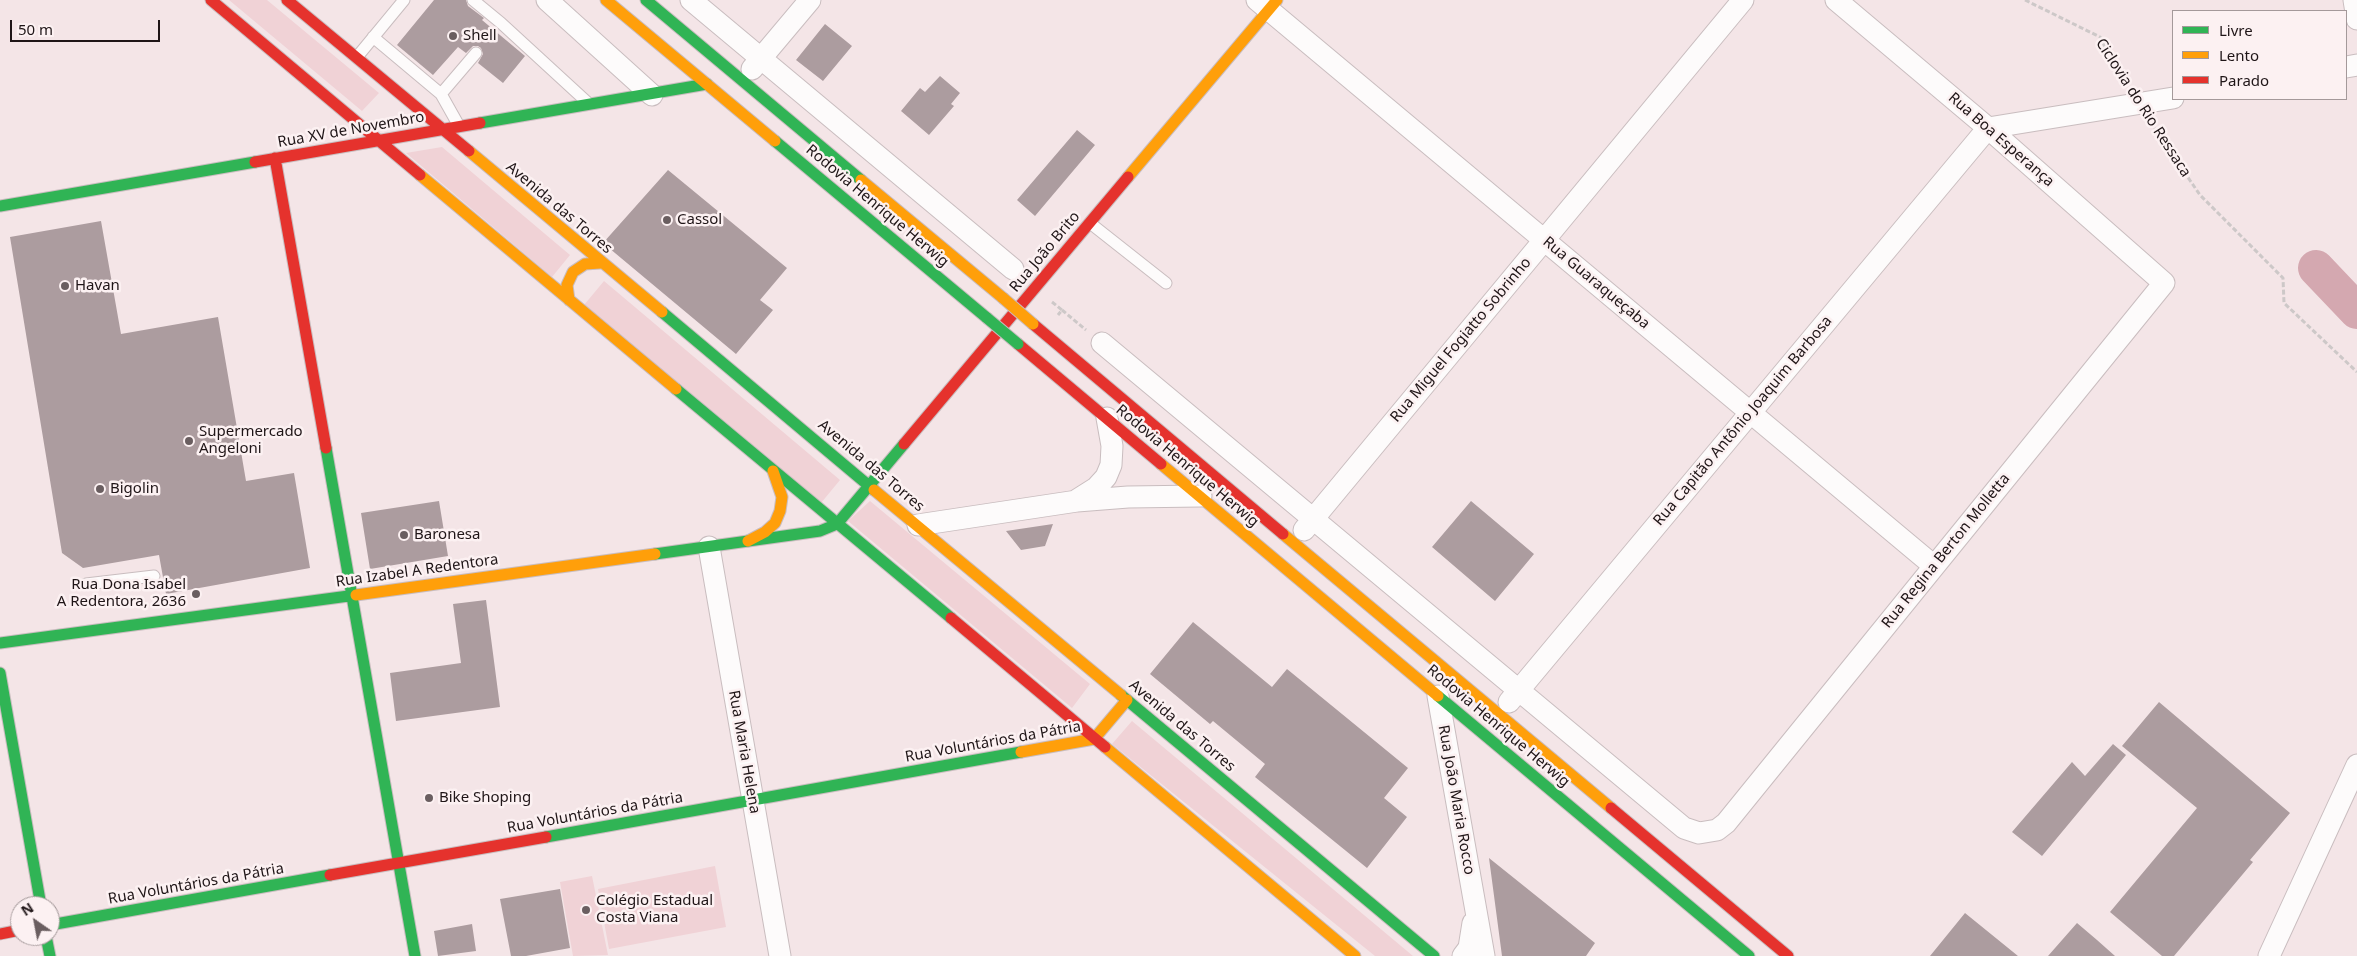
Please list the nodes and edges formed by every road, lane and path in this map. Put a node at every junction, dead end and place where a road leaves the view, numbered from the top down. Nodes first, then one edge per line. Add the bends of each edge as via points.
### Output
1 (211, 0) edge
2 (287, 0) edge
3 (404, 0) edge
4 (472, 0) edge
5 (547, 0) edge
6 (606, 0) edge
7 (646, 0) edge
8 (691, 0) edge
9 (810, 0) edge
10 (1743, 0) edge
11 (1836, 0) edge
12 (2025, 0) edge
13 (2354, 0) edge
14 (1268, 3) edge
15 (2357, 19) edge
16 (373, 37) junction
17 (476, 53) dead end
18 (357, 58) junction
19 (761, 58) junction
20 (742, 81) junction
21 (707, 84) junction
22 (441, 94) junction
23 (652, 95) junction
24 (2172, 98) edge
25 (590, 104) junction
26 (2138, 104) junction
27 (459, 127) junction
28 (1988, 128) junction
29 (443, 130) junction
30 (378, 141) junction
31 (275, 158) junction
32 (0, 206) edge
33 (1090, 223) junction
34 (1544, 240) junction
35 (600, 263) junction
36 (1013, 269) dead end
37 (1166, 283) dead end
38 (2164, 283) joint
39 (569, 300) junction
40 (1062, 310) dead end
41 (1102, 343) joint
42 (2357, 372) edge
43 (1750, 412) junction
44 (1107, 418) junction
45 (773, 471) junction
46 (870, 484) junction
47 (1200, 496) junction
48 (1077, 501) junction
49 (1313, 519) junction
50 (837, 524) junction
51 (918, 525) junction
52 (1294, 542) junction
53 (744, 543) junction
54 (709, 547) junction
55 (1934, 566) junction
56 (154, 576) dead end
57 (86, 584) dead end
58 (352, 595) junction
59 (0, 643) edge
60 (0, 673) edge
61 (1518, 691) junction
62 (1438, 696) junction
63 (1127, 700) junction
64 (1499, 713) junction
65 (1094, 739) junction
66 (2356, 768) edge
67 (753, 800) junction
68 (398, 863) junction
69 (39, 896) edge
70 (1474, 905) junction
71 (60, 923) edge
72 (415, 956) edge
73 (780, 956) edge
74 (1355, 956) edge
75 (1434, 956) edge
76 (1463, 956) edge
77 (1484, 956) edge
78 (1749, 956) edge
79 (1788, 956) edge
80 (2268, 956) edge

1 - 30 main road
2 - 18 main road, Avenida das Torres
3 - 16 lane
4 - 25 lane via 498,27
5 - 23 street
6 - 21 main road, Rodovia Henrique Herwig
7 - 20 main road, Rodovia Henrique Herwig
8 - 19 street
9 - 19 street
10 - 34 street, Rua Miguel Fogiatto Sobrinho
11 - 28 street, Rua Boa Esperança
12 - 26 path, Ciclovia do Rio Ressaca via 2100,37
13 - 15 street
14 - 33 main road, Rua João Brito
14 - 34 street, Rua Guaraqueçaba
16 - 18 lane
16 - 22 lane
17 - 22 lane
18 - 29 main road, Avenida das Torres
19 - 20 street
19 - 36 street
20 - 52 main road, Rodovia Henrique Herwig, bridge
21 - 23 main road, Rua XV de Novembro
21 - 44 main road, Rodovia Henrique Herwig, bridge
22 - 27 lane
23 - 25 main road, Rua XV de Novembro
24 - 26 street
25 - 27 main road, Rua XV de Novembro
26 - 28 street
26 - 42 path, Ciclovia do Rio Ressaca via 2200,195 2283,278 2284,303
27 - 29 main road, Rua XV de Novembro
28 - 38 street, Rua Boa Esperança
28 - 43 street, Rua Capitão Antônio Joaquim Barbosa
29 - 30 main road, Rua XV de Novembro
29 - 35 main road, Avenida das Torres
30 - 31 main road, Rua XV de Novembro
30 - 39 main road
31 - 32 main road, Rua XV de Novembro
31 - 58 main road
33 - 37 lane
33 - 46 main road, Rua João Brito
34 - 43 street, Rua Guaraqueçaba
34 - 49 street, Rua Miguel Fogiatto Sobrinho
35 - 39 main road via 586,264 573,272 567,285
35 - 46 main road, Avenida das Torres
38 - 55 street, Rua Regina Berton Molletta
39 - 45 main road
40 - 41 path
41 - 49 street, Rua Regina Berton Molletta
43 - 55 street, Rua Guaraqueçaba
43 - 61 street, Rua Capitão Antônio Joaquim Barbosa
44 - 47 main road, Rodovia Henrique Herwig
44 - 48 street via 1112,446 1111,465 1096,488
45 - 50 main road
45 - 53 main road via 782,497 780,511 775,523 765,532
46 - 50 main road, Rua João Brito
46 - 51 main road, Avenida das Torres
47 - 48 street
47 - 62 main road, Rodovia Henrique Herwig
48 - 51 street
49 - 52 street, Rua Miguel Fogiatto Sobrinho
49 - 61 street, Rua Regina Berton Molletta
50 - 53 main road, Rua Izabel A Redentora via 804,534
50 - 65 main road
51 - 63 main road, Avenida das Torres
52 - 64 main road, Rodovia Henrique Herwig
53 - 54 main road, Rua Izabel A Redentora
54 - 58 main road, Rua Izabel A Redentora
54 - 67 street, Rua Maria Helena
55 - 61 street, Rua Regina Berton Molletta via 1721,828 1706,834 1684,828
56 - 57 lane
58 - 59 main road, Rua Izabel A Redentora
58 - 68 main road
60 - 69 main road
61 - 64 street, Rua Capitão Antônio Joaquim Barbosa
62 - 70 street, Rua João Maria Rocco
62 - 78 main road, Rodovia Henrique Herwig
63 - 65 main road, Rua Voluntários da Pátria
63 - 75 main road, Avenida das Torres
64 - 79 main road, Rodovia Henrique Herwig
65 - 67 main road, Rua Voluntários da Pátria
65 - 74 main road
66 - 80 street
67 - 68 main road, Rua Voluntários da Pátria
67 - 73 street, Rua Maria Helena
68 - 71 main road, Rua Voluntários da Pátria
68 - 72 main road
70 - 76 street, Rua João Maria Rocco via 1469,948
70 - 77 street, Rua João Maria Rocco

